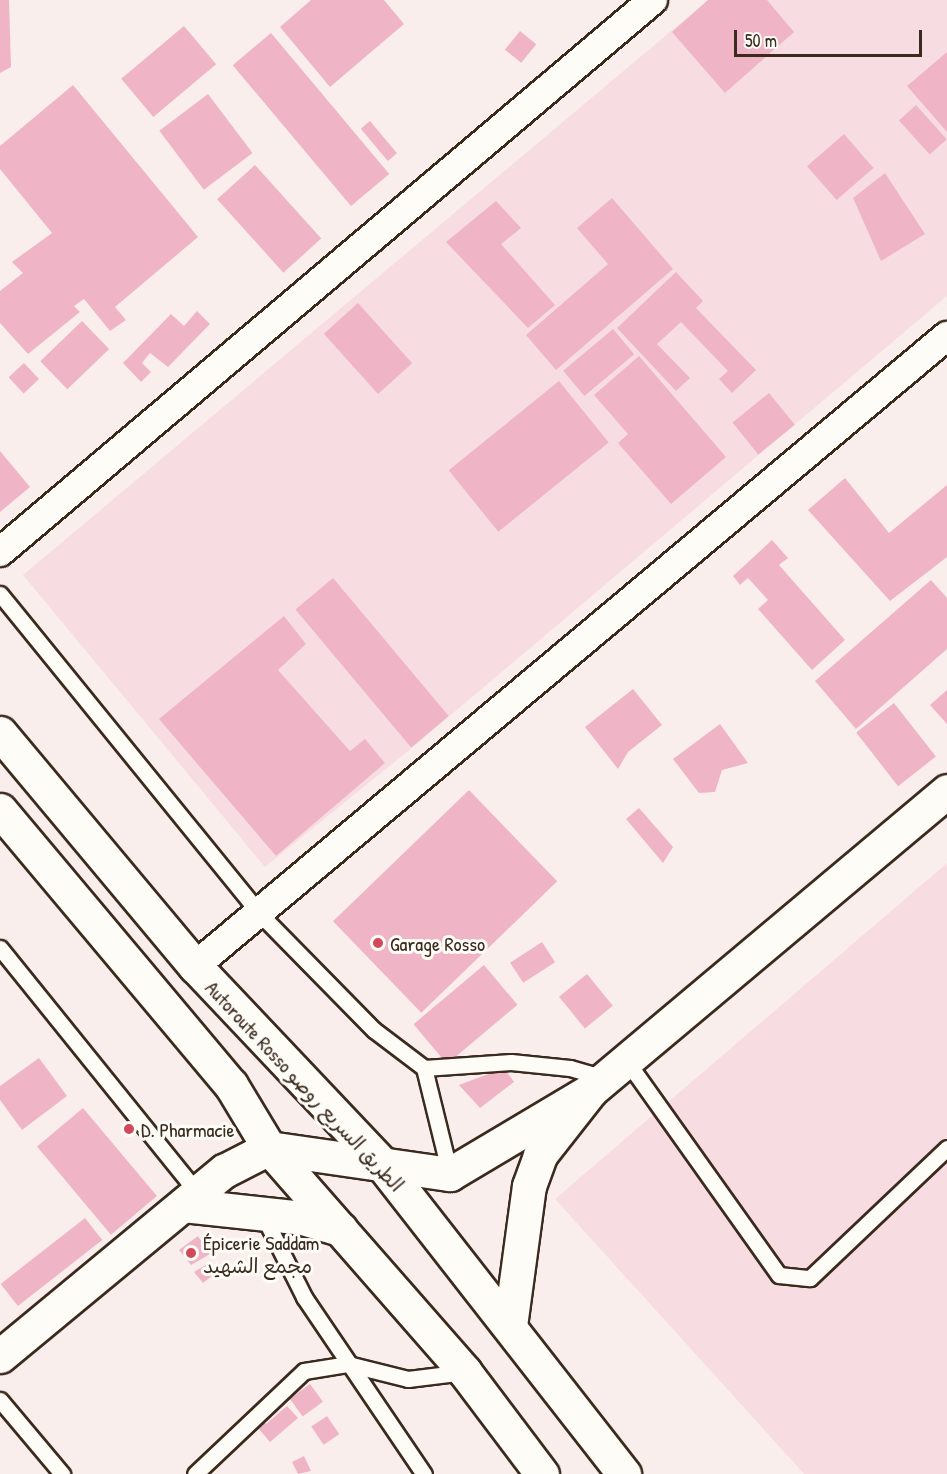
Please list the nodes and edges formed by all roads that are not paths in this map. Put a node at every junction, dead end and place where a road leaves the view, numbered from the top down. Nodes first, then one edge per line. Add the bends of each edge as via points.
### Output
1 (653, 0) edge
2 (947, 336) edge
3 (0, 552) edge
4 (0, 594) edge
5 (0, 733) edge
6 (947, 791) edge
7 (4, 823) edge
8 (258, 912) junction
9 (0, 948) edge
10 (195, 966) junction
11 (424, 1068) junction
12 (607, 1076) junction
13 (269, 1148) junction
14 (947, 1148) edge
15 (381, 1163) junction
16 (450, 1174) junction
17 (190, 1199) junction
18 (262, 1213) junction
19 (340, 1229) junction
20 (510, 1326) junction
21 (0, 1356) edge
22 (348, 1364) junction
23 (465, 1372) junction
24 (0, 1400) edge
25 (531, 1470) edge
26 (62, 1474) edge
27 (195, 1474) edge
28 (424, 1474) edge
29 (624, 1474) edge

1 - 3 street
2 - 8 street
4 - 8 lane
5 - 10 main road, Autoroute Rosso الطريق السريع روصو
6 - 12 main road
7 - 13 main road via 231,1085
8 - 10 street
8 - 11 lane via 374,1030
9 - 17 lane
10 - 15 main road, Autoroute Rosso الطريق السريع روصو
11 - 12 lane via 511,1062
11 - 16 lane
12 - 14 lane via 779,1275 810,1278
12 - 16 main road
12 - 20 main road via 540,1155 529,1186
13 - 15 main road
13 - 17 main road via 224,1171
13 - 19 main road
15 - 16 main road
15 - 20 main road, Autoroute Rosso الطريق السريع روصو
17 - 18 main road
17 - 21 main road
18 - 19 main road via 302,1218
18 - 22 lane via 304,1297
19 - 23 main road
20 - 29 main road, Autoroute Rosso الطريق السريع روصو
22 - 23 lane via 408,1379
22 - 27 lane via 303,1371
22 - 28 lane
23 - 25 main road
24 - 26 lane

